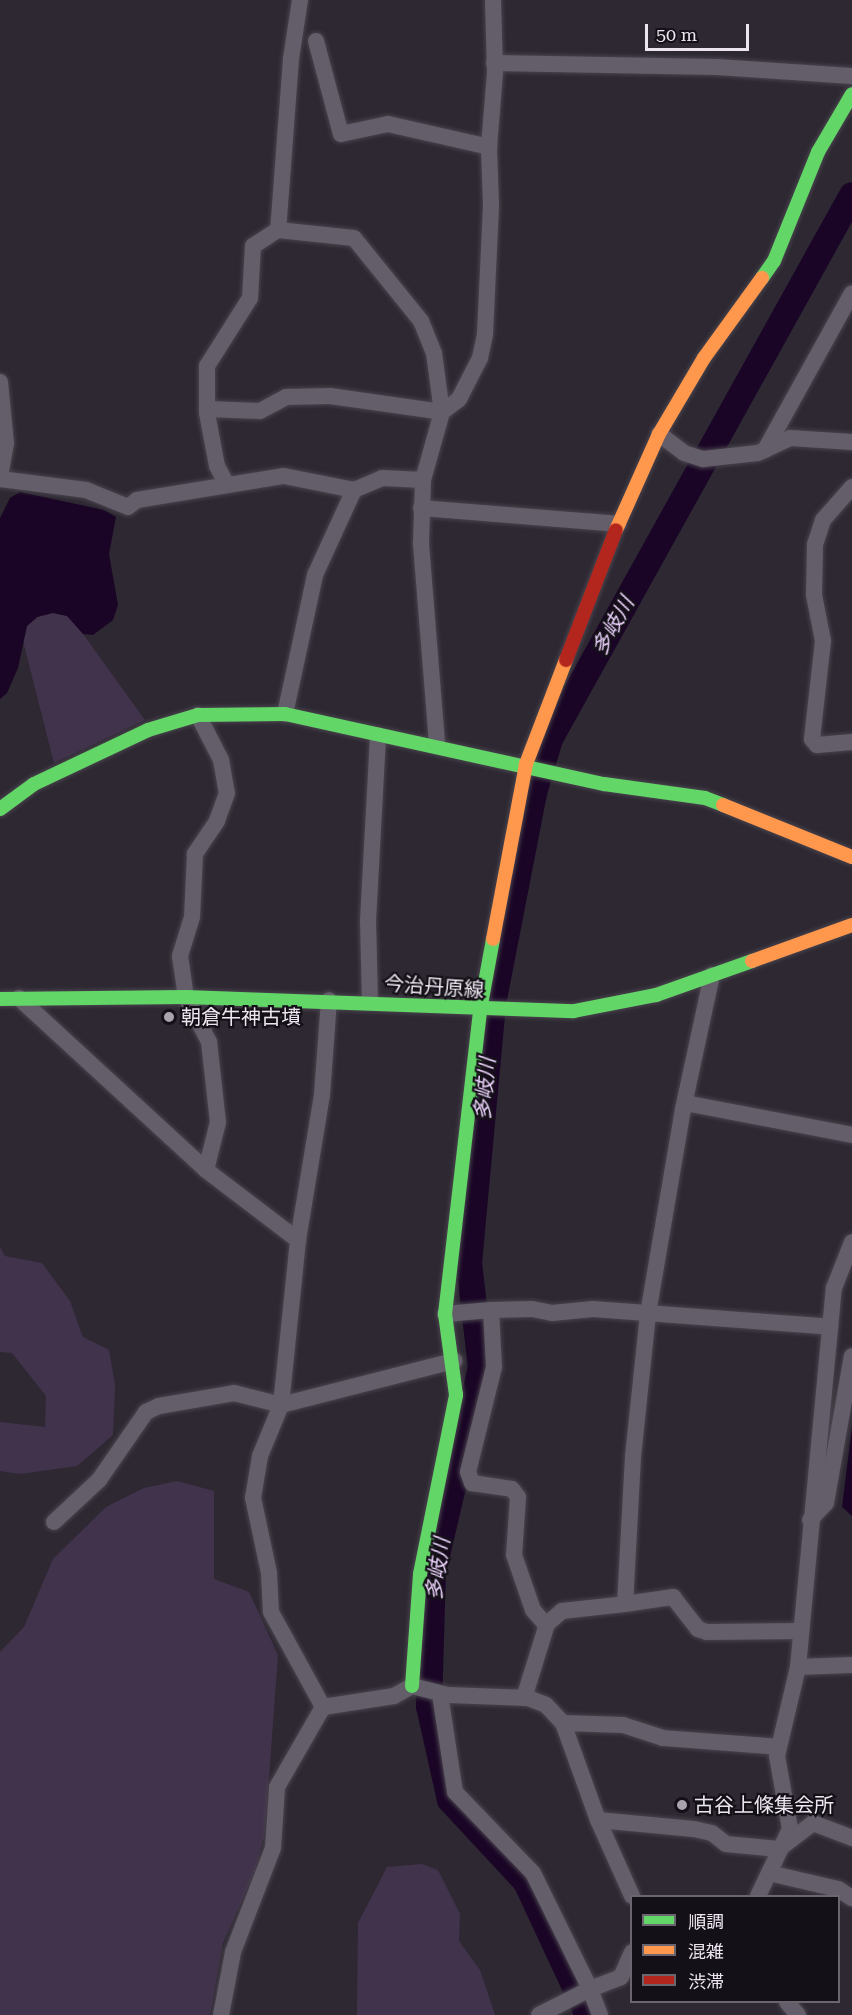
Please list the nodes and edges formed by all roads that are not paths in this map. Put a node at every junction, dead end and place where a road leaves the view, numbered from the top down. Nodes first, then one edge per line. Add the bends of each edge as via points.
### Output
1 (300, 0) edge
2 (493, 0) edge
3 (316, 41) dead end
4 (494, 63) junction
5 (852, 76) edge
6 (852, 94) edge
7 (489, 147) junction
8 (278, 230) junction
9 (852, 293) edge
10 (0, 382) edge
11 (207, 409) junction
12 (442, 412) junction
13 (659, 434) junction
14 (852, 442) edge
15 (765, 450) junction
16 (0, 477) edge
17 (423, 480) junction
18 (226, 483) junction
19 (852, 487) edge
20 (354, 490) junction
21 (421, 508) junction
22 (618, 524) junction
23 (285, 714) junction
24 (198, 715) junction
25 (378, 735) junction
26 (852, 742) edge
27 (437, 745) junction
28 (526, 764) junction
29 (0, 809) edge
30 (852, 857) edge
31 (852, 925) edge
32 (712, 975) junction
33 (186, 997) junction
34 (19, 998) junction
35 (0, 999) edge
36 (329, 1000) junction
37 (370, 1002) junction
38 (480, 1010) junction
39 (685, 1103) junction
40 (852, 1135) edge
41 (206, 1170) junction
42 (298, 1240) junction
43 (852, 1242) edge
44 (491, 1310) junction
45 (445, 1314) junction
46 (648, 1314) junction
47 (830, 1327) junction
48 (852, 1356) edge
49 (454, 1361) junction
50 (281, 1405) junction
51 (810, 1520) junction
52 (54, 1522) dead end
53 (625, 1604) junction
54 (546, 1625) junction
55 (799, 1631) junction
56 (852, 1665) edge
57 (798, 1668) junction
58 (416, 1688) junction
59 (440, 1694) junction
60 (524, 1698) junction
61 (322, 1707) junction
62 (562, 1723) junction
63 (779, 1747) junction
64 (598, 1820) junction
65 (852, 1838) edge
66 (779, 1849) junction
67 (769, 1873) junction
68 (632, 1895) edge
69 (758, 1895) edge
70 (852, 1898) edge
71 (630, 1957) edge
72 (589, 1990) junction
73 (789, 2003) edge
74 (221, 2015) edge
75 (538, 2015) edge
76 (600, 2015) edge
77 (798, 2015) edge

1 - 8 street via 291,59
2 - 4 street
3 - 7 street via 341,134 388,124
4 - 5 street via 717,67
4 - 7 street
6 - 13 street via 818,152 774,261 705,358
7 - 12 street via 491,206 485,334 480,358 459,399
8 - 11 street via 253,246 250,298 207,366
8 - 12 street via 354,238 421,321 434,353
9 - 15 street
10 - 16 street via 6,443
11 - 12 street via 260,411 286,397 330,396
11 - 18 street via 217,466
12 - 17 street
13 - 15 street via 684,453 703,459
13 - 22 street
14 - 15 street via 790,438
16 - 18 street via 86,490 128,507 137,500
17 - 20 street via 382,477
17 - 21 street
18 - 20 street via 284,476
19 - 26 street via 823,520 815,544 814,595 823,641 812,739 817,745
20 - 23 street via 315,575
21 - 22 street
21 - 27 street via 424,598
22 - 28 street
23 - 24 street
23 - 25 street
24 - 29 street via 148,730 34,784
24 - 33 street via 221,760 227,793 217,821 195,854 192,917 180,956
25 - 27 street
25 - 37 street via 368,921
27 - 28 street
28 - 30 street via 604,784 705,798
28 - 38 street
31 - 32 street, 今治丹原線
32 - 38 street, 今治丹原線 via 656,995 574,1011
32 - 39 street
33 - 34 street, 今治丹原線
33 - 36 street, 今治丹原線
33 - 41 street via 209,1042 218,1122
34 - 35 street, 今治丹原線
34 - 41 street
36 - 37 street, 今治丹原線
36 - 42 street via 322,1095
37 - 38 street, 今治丹原線
38 - 45 street
39 - 40 street
39 - 46 street
41 - 42 street
42 - 50 street
43 - 47 street via 834,1288
44 - 45 street
44 - 46 street via 532,1309 552,1313 593,1309
44 - 54 street via 494,1367 468,1472 472,1483 512,1489 518,1497 514,1555 533,1610
45 - 49 street
46 - 47 street
46 - 53 street via 633,1457
47 - 51 street
48 - 51 street via 826,1503
49 - 50 street
49 - 58 street via 456,1395 420,1574
50 - 52 street via 234,1393 209,1395 146,1412 99,1480
50 - 61 street via 260,1456 255,1507 269,1573 271,1612
51 - 55 street
53 - 54 street via 562,1611
53 - 55 street via 673,1597 698,1629 707,1632
54 - 60 street
55 - 57 street
56 - 57 street
57 - 63 street
58 - 59 street
58 - 61 street via 394,1696
59 - 60 street
59 - 72 street via 455,1792 533,1873
60 - 62 street via 546,1705
61 - 74 street via 277,1787 273,1848 233,1952
62 - 63 street via 623,1725 663,1738
62 - 64 street
63 - 66 street via 790,1829
64 - 66 street via 694,1829 712,1833 726,1844
64 - 68 street
65 - 66 street via 813,1823
66 - 67 street
67 - 69 street
67 - 70 street via 838,1890
71 - 72 street via 621,1977
72 - 75 street
72 - 76 street
73 - 77 street

